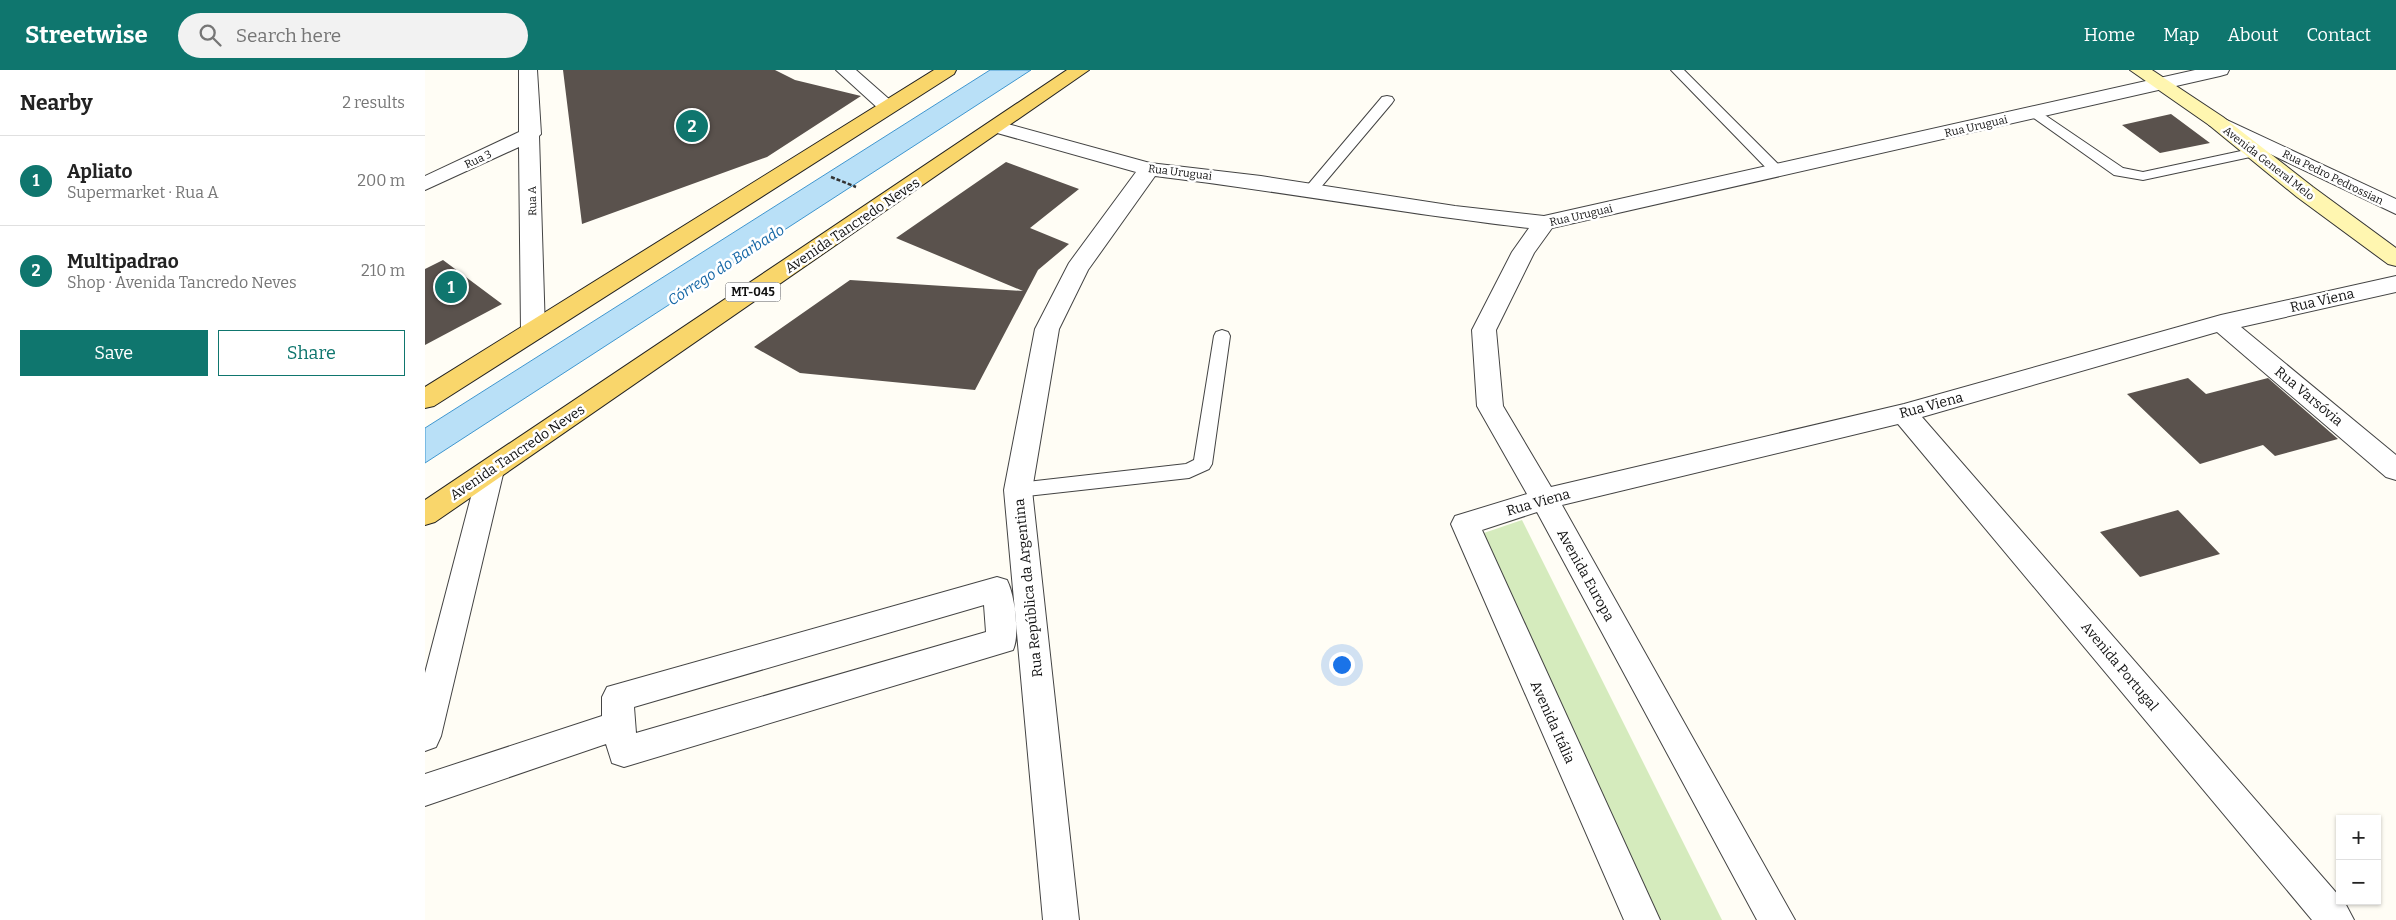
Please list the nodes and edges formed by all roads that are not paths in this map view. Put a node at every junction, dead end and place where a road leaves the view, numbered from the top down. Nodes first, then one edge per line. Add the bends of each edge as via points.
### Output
1 (528, 70) edge
2 (845, 70) edge
3 (947, 70) edge
4 (1080, 70) edge
5 (1677, 70) edge
6 (2139, 70) edge
7 (2220, 70) edge
8 (1052, 78) edge
9 (2161, 85) junction
10 (1387, 100) dead end
11 (888, 107) junction
12 (2036, 113) junction
13 (2216, 121) junction
14 (997, 127) junction
15 (531, 134) junction
16 (2255, 152) junction
17 (1149, 168) junction
18 (1777, 171) junction
19 (425, 184) edge
20 (1311, 190) junction
21 (2396, 207) edge
22 (1544, 223) junction
23 (2396, 259) edge
24 (2396, 284) edge
25 (2221, 323) junction
26 (533, 331) junction
27 (1222, 336) dead end
28 (425, 399) edge
29 (1904, 413) junction
30 (491, 470) junction
31 (2396, 470) edge
32 (1018, 490) junction
33 (1544, 499) junction
34 (425, 514) edge
35 (1465, 524) joint
36 (618, 725) junction
37 (425, 736) edge
38 (425, 790) edge
39 (1061, 920) edge
40 (1642, 920) edge
41 (1777, 920) edge
42 (2335, 920) edge

1 - 15 street, Rua A
2 - 11 street
3 - 11 main road
4 - 8 main road, Avenida Tancredo Neves / MT-045
5 - 18 lane
6 - 9 main road, Avenida General Melo
7 - 9 street, Rua Uruguai
8 - 14 main road, Avenida Tancredo Neves / MT-045
9 - 12 street, Rua Uruguai
9 - 13 main road, Avenida General Melo
10 - 20 lane
11 - 26 main road
12 - 16 lane via 2119,172 2143,176
12 - 18 street, Rua Uruguai
13 - 16 main road, Avenida General Melo
13 - 21 street, Rua Pedro Pedrossian
14 - 17 street, Rua Uruguai
14 - 30 main road, Avenida Tancredo Neves / MT-045
15 - 19 street, Rua 3
15 - 26 street, Rua A
16 - 23 main road, Avenida General Melo
17 - 20 street, Rua Uruguai
17 - 32 street, Rua República da Argentina via 1077,268 1047,329
18 - 22 street, Rua Uruguai
20 - 22 street, Rua Uruguai via 1455,213
22 - 33 street, Avenida Europa via 1523,252 1484,330 1490,406
24 - 25 street, Rua Viena
25 - 29 street, Rua Viena
25 - 31 street, Rua Varsóvia
26 - 28 main road
27 - 32 lane via 1203,464 1189,471
29 - 33 street, Rua Viena
29 - 42 street, Avenida Portugal
30 - 34 main road, Avenida Tancredo Neves / MT-045
30 - 37 street
32 - 39 street, Rua República da Argentina
33 - 35 street, Rua Viena
33 - 41 street, Avenida Europa
35 - 40 street, Avenida Itália
36 - 36 street via 624,752 1002,641 997,589 618,698
36 - 38 street

